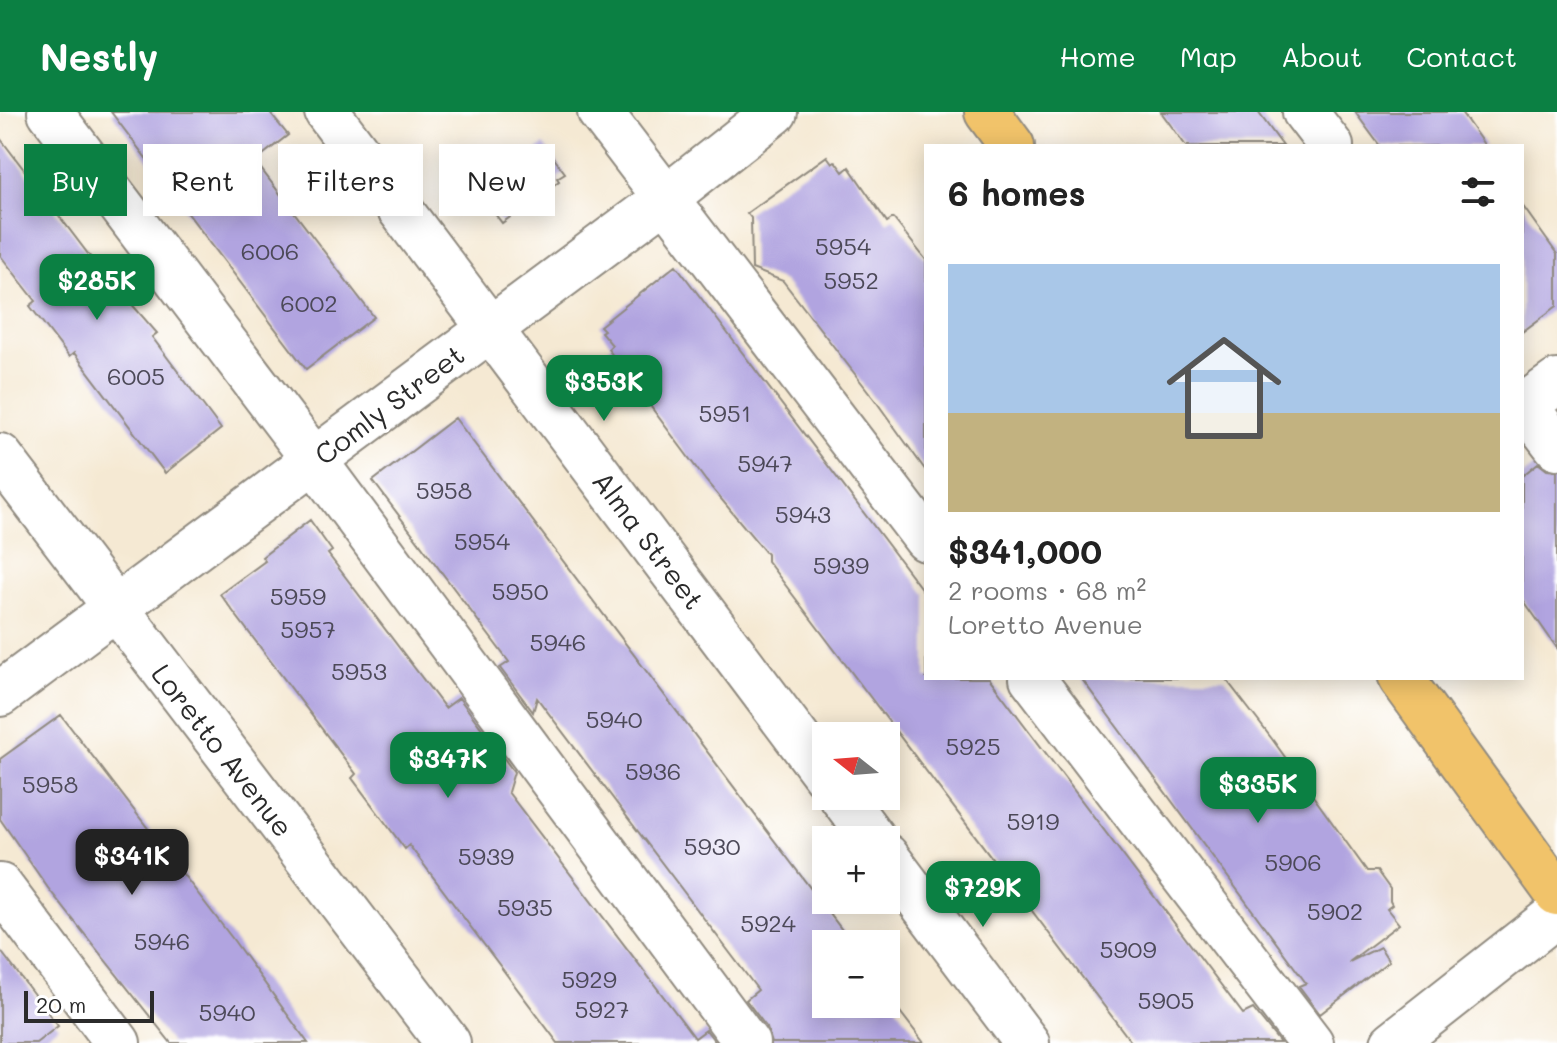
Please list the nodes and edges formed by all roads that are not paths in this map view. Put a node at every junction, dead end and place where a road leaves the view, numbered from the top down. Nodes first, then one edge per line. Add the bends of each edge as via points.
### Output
1 (50, 112) edge
2 (327, 112) edge
3 (600, 112) edge
4 (775, 112) edge
5 (987, 112) edge
6 (1305, 112) edge
7 (1011, 144) edge
8 (1329, 144) edge
9 (666, 198) junction
10 (490, 329) junction
11 (1531, 399) edge
12 (1557, 447) edge
13 (0, 456) edge
14 (314, 460) junction
15 (924, 536) edge
16 (116, 610) junction
17 (1034, 680) edge
18 (1402, 680) edge
19 (0, 694) edge
20 (812, 757) edge
21 (900, 875) edge
22 (0, 886) edge
23 (1557, 893) edge
24 (1557, 914) edge
25 (118, 1043) edge
26 (448, 1043) edge
27 (747, 1043) edge
28 (1027, 1043) edge
29 (1311, 1043) edge
30 (1393, 1043) edge

1 - 14 street
2 - 10 street, Alma Street
3 - 9 street
4 - 9 street, Comly Street
5 - 7 main road
6 - 8 street
9 - 10 street, Comly Street
9 - 15 street
10 - 14 street, Comly Street
10 - 20 street, Alma Street
11 - 12 street
13 - 16 street, Loretto Avenue
14 - 16 street, Comly Street
14 - 27 street
16 - 19 street, Comly Street
16 - 26 street, Loretto Avenue
17 - 29 street
18 - 23 main road
21 - 28 street
22 - 25 street
24 - 30 street

